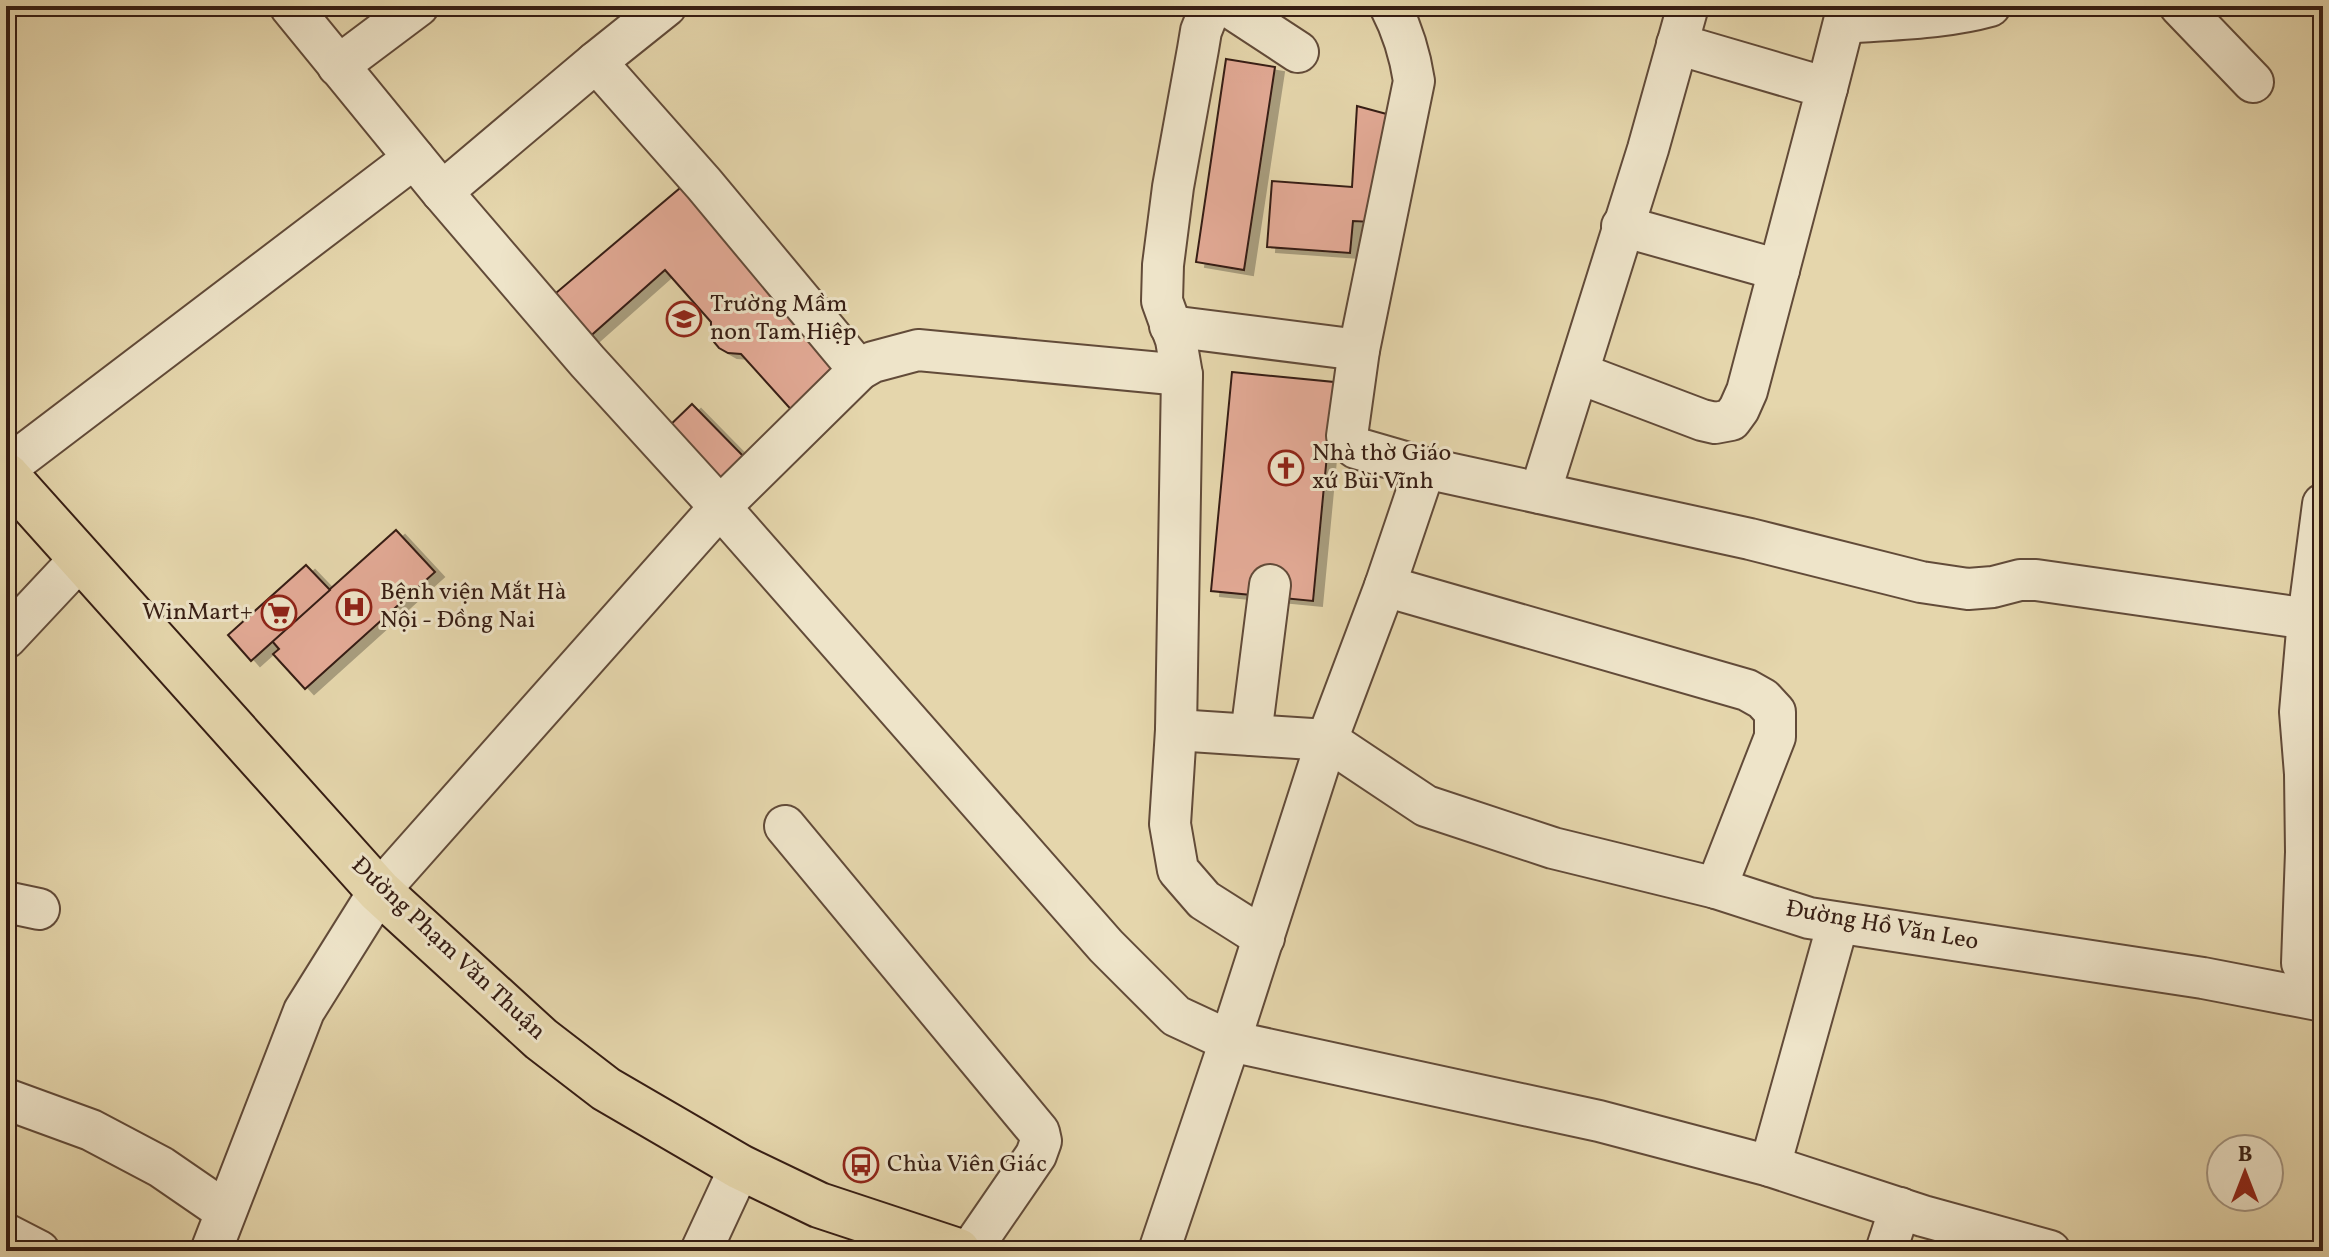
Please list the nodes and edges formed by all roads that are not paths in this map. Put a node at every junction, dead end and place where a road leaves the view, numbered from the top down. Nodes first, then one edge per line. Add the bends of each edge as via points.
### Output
1 (290, 6) edge
2 (418, 6) edge
3 (666, 6) edge
4 (1211, 6) edge
5 (1228, 6) edge
6 (1390, 6) edge
7 (1688, 6) edge
8 (1990, 6) edge
9 (2180, 6) edge
10 (1846, 14) edge
11 (1677, 44) junction
12 (1298, 52) dead end
13 (596, 62) junction
14 (338, 66) junction
15 (2253, 82) dead end
16 (1827, 88) junction
17 (414, 158) junction
18 (442, 192) junction
19 (1622, 226) junction
20 (1779, 270) junction
21 (1170, 326) junction
22 (1359, 350) junction
23 (859, 370) junction
24 (1578, 373) junction
25 (1182, 375) junction
26 (6, 468) edge
27 (1425, 468) junction
28 (6, 475) edge
29 (1540, 493) junction
30 (2323, 504) edge
31 (720, 507) junction
32 (81, 558) junction
33 (1270, 585) dead end
34 (1385, 586) junction
35 (2315, 620) edge
36 (6, 638) edge
37 (1176, 730) junction
38 (1251, 735) junction
39 (1327, 740) junction
40 (785, 826) dead end
41 (1716, 888) junction
42 (379, 891) junction
43 (1838, 923) junction
44 (1264, 938) junction
45 (2302, 963) dead end
46 (2323, 1001) edge
47 (1230, 1041) junction
48 (6, 1099) edge
49 (1770, 1166) junction
50 (740, 1167) junction
51 (1900, 1208) junction
52 (225, 1211) junction
53 (6, 1234) edge
54 (39, 1251) edge
55 (211, 1251) edge
56 (701, 1251) edge
57 (958, 1251) edge
58 (970, 1251) edge
59 (1159, 1251) edge
60 (1886, 1251) edge
61 (2050, 1251) edge

1 - 14 street
2 - 14 street
3 - 13 street
4 - 21 street via 1201,31 1163,265 1162,301
5 - 12 street
6 - 22 street via 1414,81
7 - 11 street
8 - 10 street via 1928,17
9 - 15 street
10 - 16 street
11 - 16 street
11 - 19 street
13 - 18 street
13 - 23 street
14 - 17 street
16 - 20 street
17 - 18 street
17 - 26 street
18 - 31 street
19 - 20 street
19 - 24 street
20 - 24 street via 1747,391 1731,420 1702,420
21 - 22 street
21 - 25 street
22 - 27 street via 1349,442
23 - 25 street via 918,350
23 - 31 street
24 - 29 street
25 - 37 street
27 - 29 street
27 - 34 street
28 - 32 main road, Đường Phạm Văn Thuận
29 - 35 street via 1921,582 1968,589 2036,580
30 - 35 street
31 - 42 street
31 - 47 street via 1106,946 1176,1016
32 - 36 street
32 - 42 main road, Đường Phạm Văn Thuận
33 - 38 street
34 - 39 street
34 - 41 street via 1747,690 1763,699 1775,712 1775,737
35 - 45 street via 2300,712 2306,852
37 - 38 street
37 - 44 street via 1170,824 1178,870 1204,900
38 - 39 street
39 - 41 street, Đường Hồ Văn Leo via 1426,806 1553,848
39 - 44 street
40 - 58 street via 1039,1132 1036,1155
41 - 43 street, Đường Hồ Văn Leo
42 - 50 main road, Đường Phạm Văn Thuận via 541,1039 606,1089
42 - 52 street via 304,1011
43 - 46 street, Đường Hồ Văn Leo
43 - 49 street
44 - 47 street
47 - 49 street via 1599,1121
47 - 59 street
48 - 52 street via 105,1138 161,1167
49 - 51 street
50 - 56 street
50 - 57 main road, Đường Phạm Văn Thuận via 819,1205
51 - 60 street
51 - 61 street
52 - 55 street
53 - 54 street

